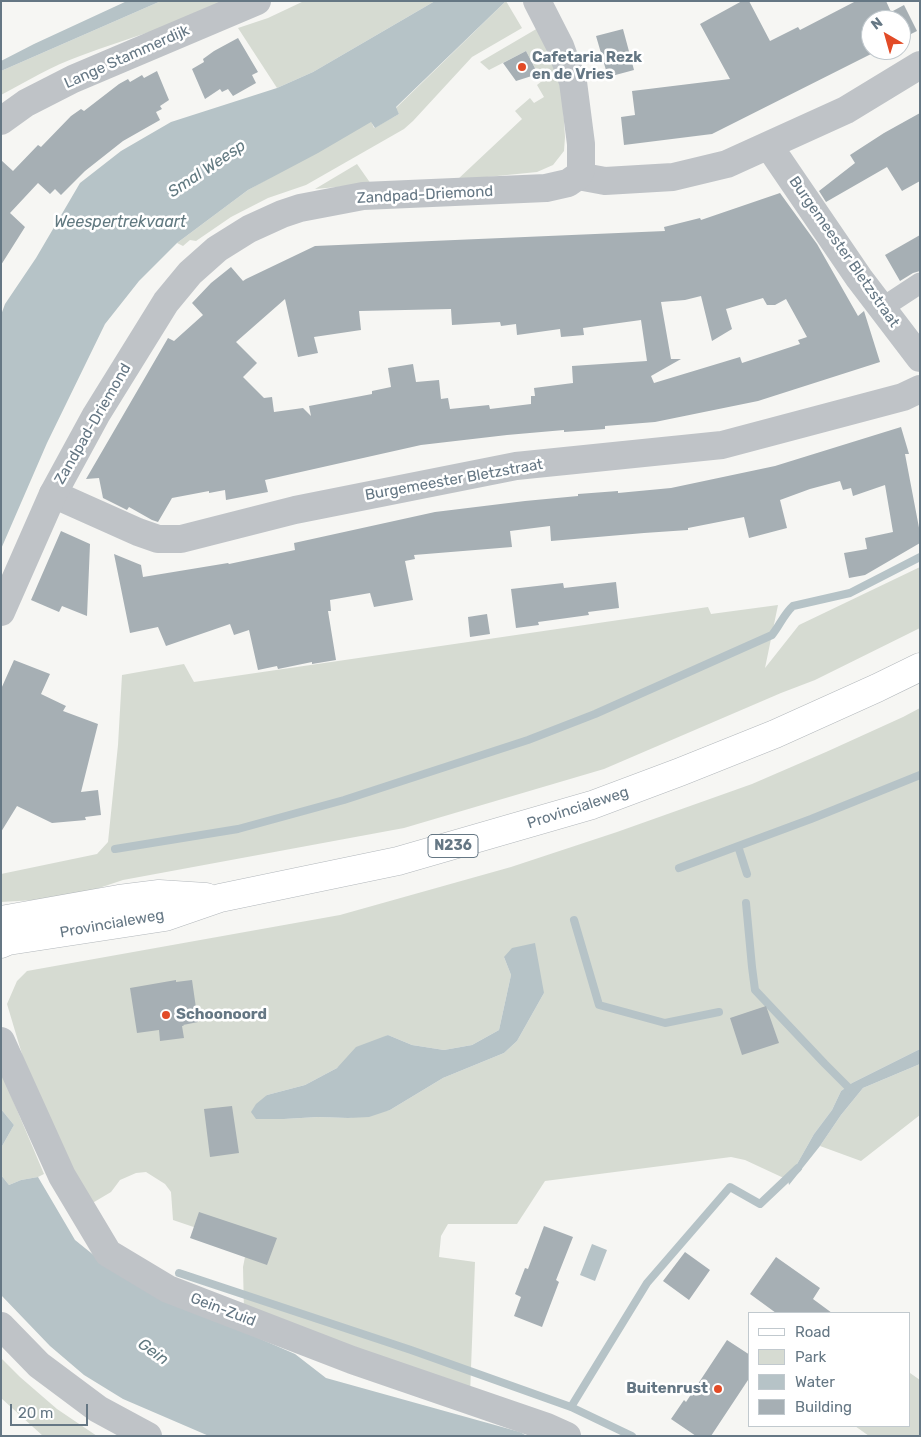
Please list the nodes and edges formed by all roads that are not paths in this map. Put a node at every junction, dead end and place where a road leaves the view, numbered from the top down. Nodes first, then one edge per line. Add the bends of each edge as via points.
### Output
1 (257, 1) edge
2 (541, 3) edge
3 (920, 65) edge
4 (1, 121) edge
5 (769, 146) junction
6 (578, 176) junction
7 (920, 283) edge
8 (882, 308) junction
9 (920, 358) edge
10 (920, 389) edge
11 (53, 494) junction
12 (1, 612) edge
13 (920, 667) edge
14 (220, 898) junction
15 (1, 920) edge
16 (1, 944) edge
17 (1, 1041) edge
18 (1, 1326) edge
19 (148, 1436) edge
20 (566, 1436) edge

1 - 4 street, Lange Stammerdijk via 73,79
2 - 6 street via 573,82 581,144
3 - 5 street via 846,110
5 - 6 street via 727,164 673,176 605,182
5 - 8 street, Burgemeester Bletzstraat
6 - 11 street, Zandpad-Driemond via 568,183 546,188 364,196 300,208 232,238 190,273 166,302 96,415
7 - 8 street
8 - 9 street, Burgemeester Bletzstraat
10 - 11 street, Burgemeester Bletzstraat via 903,397 722,445 516,466 295,510 181,539 158,538 138,532
11 - 12 street, Zandpad-Driemond
13 - 14 main road, Provincialeweg / N236 via 775,734 592,805 398,861
14 - 15 main road, Provincialeweg / N236 via 160,894 119,898
14 - 16 main road, Provincialeweg / N236 via 164,917
17 - 20 street, Gein-Zuid via 62,1176 108,1253 168,1289 352,1360
18 - 19 street via 39,1365 98,1409

